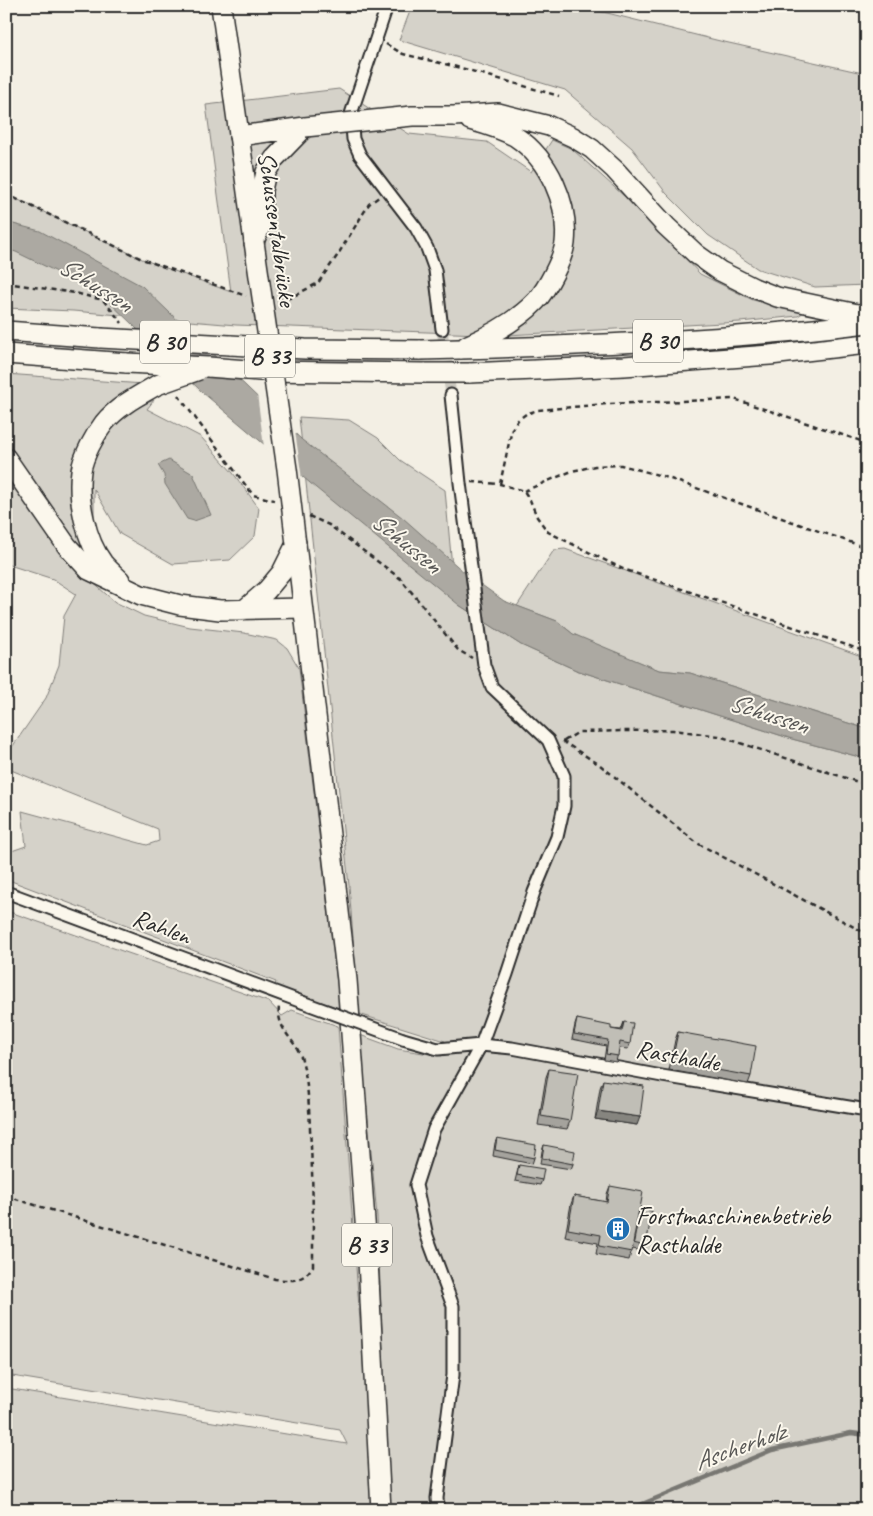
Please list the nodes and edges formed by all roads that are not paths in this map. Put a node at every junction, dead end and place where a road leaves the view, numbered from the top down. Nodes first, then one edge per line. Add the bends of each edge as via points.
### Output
1 (222, 6) edge
2 (387, 6) edge
3 (454, 116) junction
4 (305, 127) junction
5 (239, 136) junction
6 (254, 242) junction
7 (861, 319) edge
8 (442, 329) tunnel mouth
9 (6, 331) edge
10 (863, 344) edge
11 (460, 349) junction
12 (6, 354) edge
13 (208, 367) junction
14 (451, 395) tunnel mouth
15 (6, 458) edge
16 (296, 544) junction
17 (128, 588) junction
18 (303, 608) junction
19 (244, 610) junction
20 (6, 892) edge
21 (403, 1039) joint
22 (481, 1045) junction
23 (867, 1110) edge
24 (381, 1510) edge
25 (438, 1510) edge

1 - 5 main road, Schussentalbrücke / B 33
2 - 8 street via 351,114 353,139 360,155 416,228 427,248 434,270
3 - 4 main road, bridge via 412,116
3 - 7 main road via 498,113 549,126 574,137 616,170 666,226 720,271 777,297
3 - 11 main road via 492,126 516,138 537,156 555,183 564,216 565,244 553,277 537,300 512,321
4 - 5 main road
4 - 6 main road via 274,158 266,172 262,190 262,222
5 - 6 main road, Schussentalbrücke / B 33
6 - 16 main road, Schussentalbrücke / B 33, bridge
7 - 11 main road, B 30 via 611,344
9 - 11 main road, B 30, bridge via 305,349
10 - 13 main road, B 30, bridge via 770,355 469,373 260,371
12 - 13 main road, B 30, bridge
13 - 17 main road, bridge via 157,385 126,402 104,423 91,444 81,471 81,504 89,537 103,563
14 - 22 street via 484,665 492,687 548,740 564,776 564,806 557,837 534,892
15 - 17 main road via 67,546 89,570
16 - 18 main road, Schussentalbrücke / B 33
16 - 19 main road via 282,572
17 - 19 main road via 151,599 180,606
18 - 19 main road
18 - 24 main road, B 33 via 347,980 368,1261
20 - 21 street, Rahlen, bridge
21 - 22 street, Rasthalde via 438,1049
22 - 23 street, Rasthalde
22 - 25 street via 434,1129 416,1185 427,1236 453,1306 453,1375

